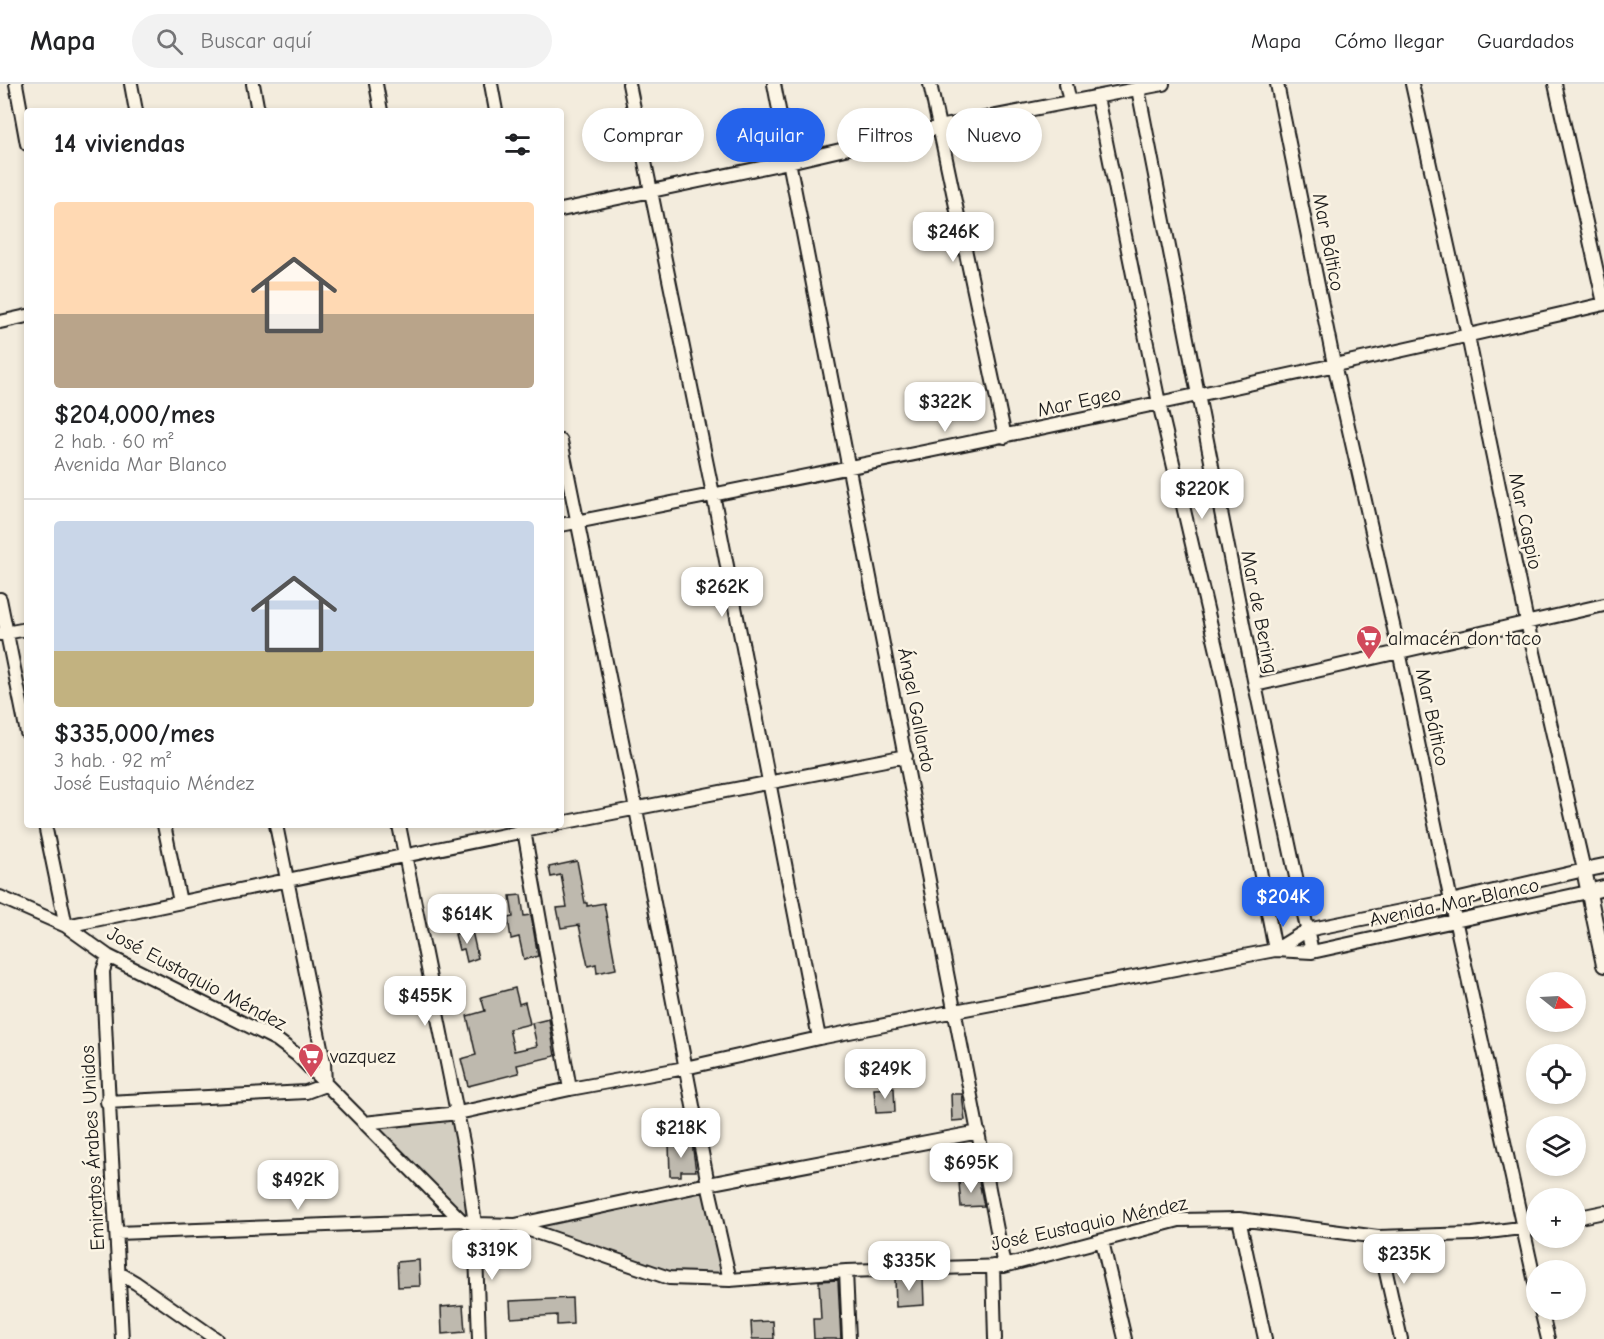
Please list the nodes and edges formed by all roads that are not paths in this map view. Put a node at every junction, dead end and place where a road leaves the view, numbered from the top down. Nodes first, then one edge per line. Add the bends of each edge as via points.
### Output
1 (16, 84) edge
2 (130, 84) edge
3 (253, 84) edge
4 (376, 84) edge
5 (491, 84) edge
6 (629, 84) edge
7 (774, 84) edge
8 (930, 84) edge
9 (1066, 84) edge
10 (1163, 84) edge
11 (1277, 84) edge
12 (1412, 84) edge
13 (1555, 84) edge
14 (1138, 89) junction
15 (1097, 97) junction
16 (1070, 102) junction
17 (135, 108) edge
18 (257, 108) edge
19 (380, 108) edge
20 (495, 108) edge
21 (779, 108) edge
22 (939, 127) junction
23 (24, 128) edge
24 (825, 154) edge
25 (789, 162) joint
26 (650, 192) junction
27 (564, 209) edge
28 (1604, 303) edge
29 (24, 317) edge
30 (0, 322) edge
31 (1468, 336) junction
32 (1334, 364) junction
33 (1197, 395) junction
34 (1159, 403) junction
35 (1005, 437) junction
36 (564, 456) edge
37 (850, 467) junction
38 (713, 494) junction
39 (577, 522) junction
40 (564, 524) edge
41 (0, 599) edge
42 (1604, 605) edge
43 (1527, 622) junction
44 (24, 630) edge
45 (3, 634) edge
46 (1399, 651) junction
47 (1255, 685) junction
48 (24, 722) edge
49 (906, 756) junction
50 (769, 783) junction
51 (636, 809) junction
52 (564, 823) edge
53 (46, 828) edge
54 (165, 828) edge
55 (277, 828) edge
56 (400, 828) edge
57 (523, 828) edge
58 (405, 856) junction
59 (1604, 866) edge
60 (1584, 870) junction
61 (286, 881) junction
62 (1604, 888) edge
63 (1588, 892) junction
64 (0, 897) edge
65 (1451, 901) junction
66 (180, 902) junction
67 (1455, 922) junction
68 (66, 926) junction
69 (1307, 930) junction
70 (1275, 950) junction
71 (1312, 952) junction
72 (108, 956) junction
73 (1604, 965) edge
74 (955, 1011) junction
75 (819, 1038) junction
76 (686, 1068) junction
77 (325, 1084) junction
78 (570, 1089) junction
79 (107, 1102) junction
80 (458, 1113) junction
81 (364, 1123) junction
82 (979, 1132) junction
83 (708, 1184) junction
84 (1604, 1212) edge
85 (1586, 1216) edge
86 (1239, 1219) junction
87 (461, 1220) junction
88 (475, 1224) junction
89 (515, 1225) junction
90 (1526, 1228) edge
91 (1523, 1229) junction
92 (117, 1233) junction
93 (1378, 1237) junction
94 (1102, 1240) junction
95 (1530, 1260) edge
96 (999, 1266) junction
97 (846, 1271) junction
98 (119, 1273) junction
99 (730, 1281) junction
100 (1543, 1320) edge
101 (122, 1339) edge
102 (216, 1339) edge
103 (479, 1339) edge
104 (849, 1339) edge
105 (995, 1339) edge
106 (1125, 1339) edge
107 (1265, 1339) edge
108 (1401, 1339) edge
109 (1548, 1339) edge

1 - 23 street
2 - 17 street
3 - 18 street
4 - 19 street
5 - 20 street
6 - 26 street
7 - 21 street, Ángel Gallardo
8 - 22 street
9 - 16 street
10 - 14 street
11 - 32 street, Mar Báltico
12 - 31 street, Mar Caspio
13 - 28 street
14 - 15 street
14 - 33 street, Mar de Bering
15 - 16 street
15 - 34 street
16 - 22 street
22 - 24 street
22 - 35 street
25 - 26 street
25 - 37 street, Ángel Gallardo
26 - 27 street
26 - 38 street
28 - 31 street, Mar Egeo
29 - 30 street
31 - 32 street, Mar Egeo
31 - 43 street, Mar Caspio
32 - 33 street, Mar Egeo
32 - 46 street, Mar Báltico
33 - 34 street, Mar Egeo
33 - 47 street, Mar de Bering
34 - 35 street, Mar Egeo
34 - 70 street via 1226,690
35 - 37 street, Mar Egeo
36 - 39 street
37 - 38 street, Mar Egeo
37 - 49 street, Ángel Gallardo
38 - 39 street, Mar Egeo
38 - 50 street
39 - 40 street, Mar Egeo
39 - 51 street
41 - 45 street
42 - 43 street
43 - 46 street
43 - 60 street, Mar Caspio
44 - 45 street
45 - 48 street
46 - 47 street
46 - 65 street, Mar Báltico
47 - 69 street, Mar de Bering
49 - 50 street
49 - 74 street, Ángel Gallardo
50 - 51 street
50 - 75 street
51 - 52 street
51 - 76 street
53 - 68 street
54 - 66 street
55 - 61 street
56 - 58 street
57 - 58 street
57 - 78 street
58 - 61 street
58 - 80 street
59 - 60 street, Avenida Mar Blanco
60 - 63 street, Mar Caspio
60 - 65 street, Avenida Mar Blanco
61 - 66 street
61 - 77 street via 324,1062
62 - 63 street, Avenida Mar Blanco
63 - 67 street, Avenida Mar Blanco
63 - 73 street, Mar Caspio
64 - 68 street, José Eustaquio Méndez
65 - 67 street, Mar Báltico
65 - 69 street, Avenida Mar Blanco
66 - 68 street
67 - 71 street, Avenida Mar Blanco
67 - 91 street, Mar Báltico
68 - 72 street, José Eustaquio Méndez
69 - 70 street
69 - 71 street, Mar de Bering
70 - 71 street, Avenida Mar Blanco
70 - 74 street
72 - 77 street, José Eustaquio Méndez via 277,1040
72 - 79 street, Emiratos Árabes Unidos via 103,971
74 - 75 street
74 - 82 street, Ángel Gallardo
75 - 76 street
76 - 78 street
76 - 83 street
77 - 79 street via 306,1092
77 - 81 street, José Eustaquio Méndez
78 - 80 street
79 - 92 street, Emiratos Árabes Unidos
80 - 81 street
80 - 88 street
81 - 87 street, José Eustaquio Méndez
82 - 83 street
82 - 96 street, Ángel Gallardo
83 - 89 street
83 - 99 street
84 - 85 street
86 - 93 street, José Eustaquio Méndez
86 - 94 street, José Eustaquio Méndez via 1179,1220
86 - 107 street
87 - 88 street
87 - 92 street
88 - 89 street
88 - 103 street
89 - 99 street, José Eustaquio Méndez via 669,1278
90 - 91 street, José Eustaquio Méndez
91 - 93 street, José Eustaquio Méndez
91 - 95 street, Mar Báltico
92 - 98 street, Emiratos Árabes Unidos
93 - 108 street
94 - 96 street, José Eustaquio Méndez
94 - 106 street
96 - 97 street, José Eustaquio Méndez
96 - 105 street, Ángel Gallardo
97 - 99 street, José Eustaquio Méndez
97 - 104 street
98 - 101 street, Emiratos Árabes Unidos
98 - 102 street
100 - 109 street

